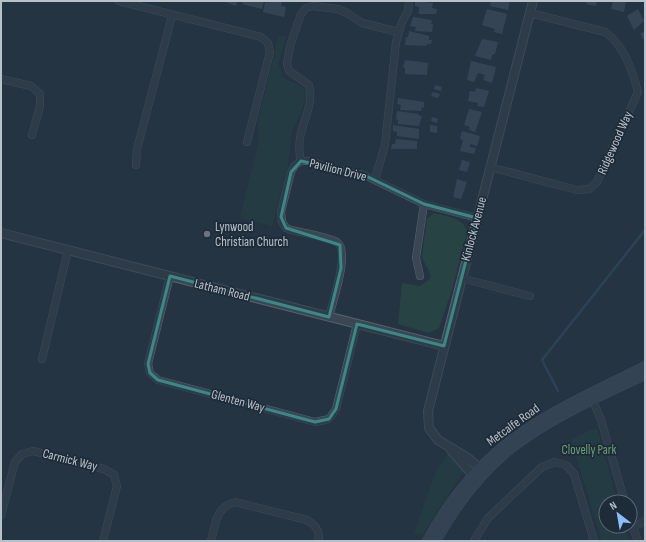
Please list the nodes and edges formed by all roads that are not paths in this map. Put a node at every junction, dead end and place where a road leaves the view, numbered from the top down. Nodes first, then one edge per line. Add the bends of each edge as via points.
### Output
1 (119, 1) edge
2 (409, 1) edge
3 (533, 1) edge
4 (530, 13) junction
5 (172, 16) junction
6 (398, 32) junction
7 (1, 79) edge
8 (32, 135) dead end
9 (247, 142) dead end
10 (301, 161) junction
11 (136, 165) dead end
12 (490, 167) junction
13 (375, 179) junction
14 (424, 204) junction
15 (477, 218) junction
16 (1, 233) edge
17 (68, 250) junction
18 (170, 276) junction
19 (420, 276) dead end
20 (461, 278) junction
21 (530, 296) dead end
22 (329, 317) junction
23 (356, 324) junction
24 (444, 346) junction
25 (42, 359) dead end
26 (645, 366) edge
27 (645, 375) edge
28 (592, 397) junction
29 (479, 474) junction
30 (623, 494) edge
31 (1, 515) edge
32 (103, 541) edge
33 (211, 541) edge
34 (318, 541) edge
35 (427, 541) edge
36 (436, 541) edge
37 (474, 541) edge
38 (594, 541) edge

1 - 5 street
2 - 6 street via 408,11
3 - 4 street, Kinlock Avenue
4 - 12 street, Kinlock Avenue
4 - 12 street, Ridgewood Way via 605,32 615,39 638,92 597,182 589,189 578,190
5 - 9 street via 261,37 268,43 270,52
5 - 11 street
6 - 10 street via 364,24 347,13 328,7 313,6 306,8 301,14 287,63 289,71 309,85 312,94 300,133 298,147
6 - 13 street via 385,145
7 - 8 street via 30,86 40,94 40,106
10 - 13 street, Pavilion Drive via 311,161 328,168
10 - 22 street, Pavilion Drive via 291,172 281,217 286,228 340,245 343,255
12 - 15 street, Kinlock Avenue
13 - 14 street, Pavilion Drive
14 - 15 street, Pavilion Drive
14 - 19 street via 416,258
15 - 20 street, Kinlock Avenue
16 - 17 street, Latham Road
17 - 18 street, Latham Road
17 - 25 street
18 - 22 street, Latham Road
18 - 23 street, Glenten Way via 148,364 150,373 158,380 315,422 329,419 336,409
20 - 21 street
20 - 24 street, Kinlock Avenue
22 - 23 street, Latham Road
23 - 24 street, Latham Road
24 - 29 street, Kinlock Avenue via 428,411 429,428 438,440
26 - 28 main road, Metcalfe Road
27 - 28 main road, Metcalfe Road
28 - 29 main road, Metcalfe Road via 548,416 521,432
28 - 30 street
29 - 35 main road, Metcalfe Road via 454,498
29 - 36 main road, Metcalfe Road
31 - 32 street, Carmick Way via 15,462 22,454 33,451 104,469 114,475 117,486
33 - 34 street via 220,511 226,505 235,502 307,520 315,525 320,536
37 - 38 street via 494,513 542,467 555,462 566,465 574,474

